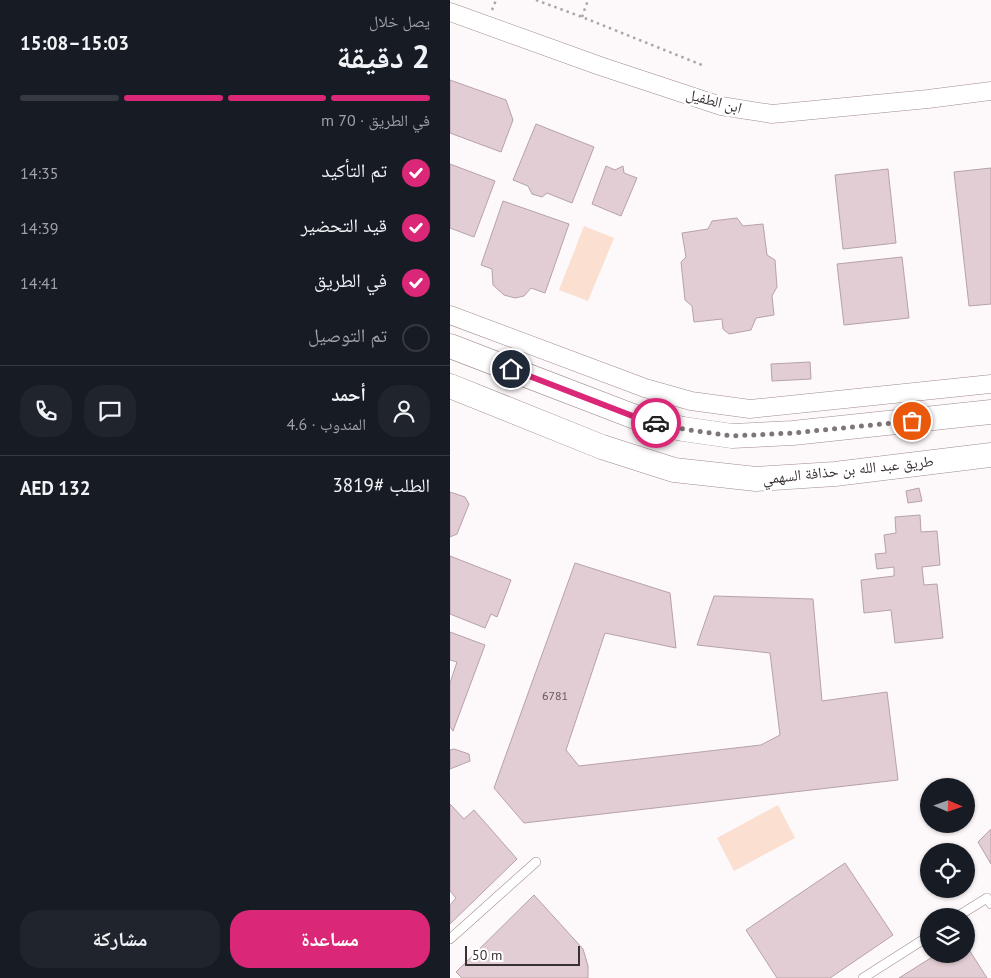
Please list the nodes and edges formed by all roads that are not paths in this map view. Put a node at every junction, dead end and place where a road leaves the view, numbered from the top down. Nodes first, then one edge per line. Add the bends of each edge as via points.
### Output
1 (450, 12) edge
2 (991, 91) edge
3 (450, 315) edge
4 (450, 346) edge
5 (991, 384) edge
6 (450, 386) edge
7 (991, 412) edge
8 (991, 455) edge
9 (536, 862) dead end
10 (991, 904) edge
11 (971, 908) edge
12 (450, 938) edge
13 (920, 942) edge
14 (865, 978) edge

1 - 2 street, ابن الطفيل via 721,106 772,114
3 - 5 street via 645,388 691,401 750,409
4 - 7 street via 643,420 732,436 793,433
6 - 8 street, طريق عبد الله بن حذافة السهمي via 602,447 674,470 756,479 835,474
9 - 12 lane
10 - 11 lane via 987,898
13 - 14 lane

